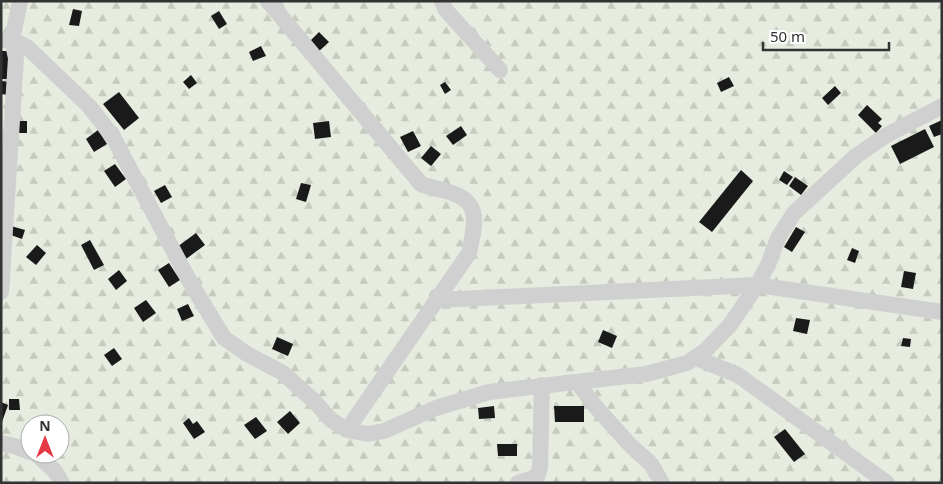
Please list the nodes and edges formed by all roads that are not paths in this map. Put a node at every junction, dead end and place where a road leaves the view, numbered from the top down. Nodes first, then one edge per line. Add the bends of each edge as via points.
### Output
1 (20, 1) edge
2 (268, 1) edge
3 (442, 1) edge
4 (7, 40) edge
5 (500, 70) dead end
6 (942, 106) edge
7 (756, 285) junction
8 (1, 292) edge
9 (437, 300) junction
10 (942, 312) edge
11 (696, 358) junction
12 (577, 382) junction
13 (542, 385) junction
14 (347, 430) junction
15 (1, 443) edge
16 (20, 448) edge
17 (47, 464) edge
18 (62, 483) edge
19 (518, 483) edge
20 (662, 483) edge
21 (888, 483) edge

1 - 4 street
2 - 9 street via 421,184 452,193 471,206 475,224 469,253
3 - 5 street via 446,10
4 - 8 street via 16,58
4 - 14 street via 27,47 43,60 89,106 113,137 190,282 224,338 283,373 331,420
6 - 7 street via 856,156 794,213
7 - 9 street
7 - 10 street
7 - 11 street via 730,326
9 - 14 street
11 - 12 street via 646,374
11 - 21 street via 738,376
12 - 13 street
12 - 20 street via 631,446 651,464
13 - 14 street via 489,392 436,408 384,431 368,434
13 - 19 street via 540,467 537,477
15 - 16 street
17 - 18 street

